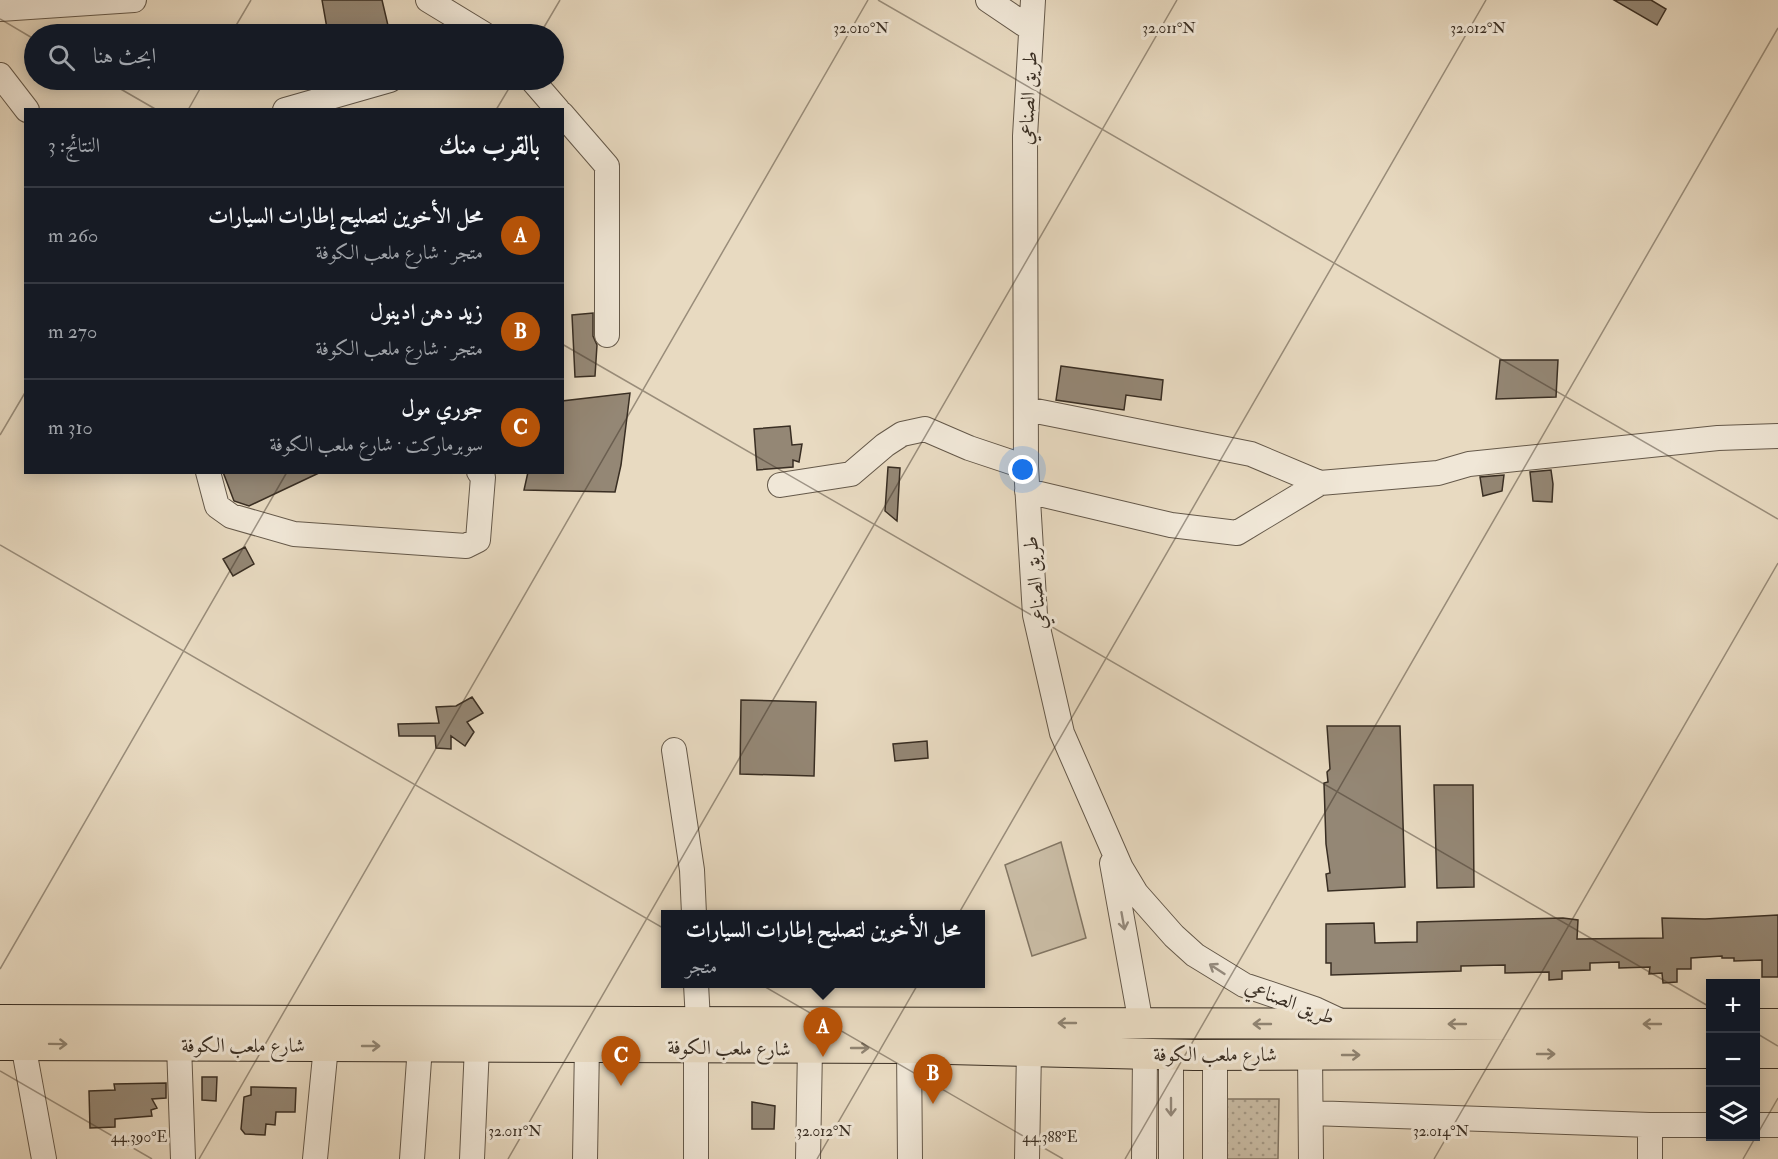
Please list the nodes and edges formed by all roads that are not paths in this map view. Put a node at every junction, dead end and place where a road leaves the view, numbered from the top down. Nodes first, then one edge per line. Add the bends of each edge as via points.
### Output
1 (134, 0) edge
2 (428, 0) edge
3 (988, 0) edge
4 (1033, 0) edge
5 (0, 9) edge
6 (468, 24) edge
7 (1031, 29) junction
8 (0, 75) edge
9 (355, 90) edge
10 (541, 90) edge
11 (25, 108) edge
12 (292, 108) edge
13 (556, 108) edge
14 (568, 127) edge
15 (607, 335) dead end
16 (1026, 409) junction
17 (1778, 436) edge
18 (1026, 467) junction
19 (209, 474) edge
20 (481, 474) edge
21 (1320, 483) junction
22 (780, 485) dead end
23 (1027, 491) junction
24 (674, 750) dead end
25 (1108, 843) junction
26 (694, 910) edge
27 (696, 988) edge
28 (0, 1020) edge
29 (1141, 1024) junction
30 (1706, 1024) edge
31 (1760, 1024) edge
32 (1778, 1024) edge
33 (1347, 1025) junction
34 (697, 1034) junction
35 (508, 1036) junction
36 (11, 1044) edge
37 (180, 1045) junction
38 (326, 1046) junction
39 (420, 1046) junction
40 (587, 1046) junction
41 (810, 1048) junction
42 (909, 1048) junction
43 (1029, 1050) junction
44 (1706, 1053) edge
45 (1760, 1053) edge
46 (1778, 1053) edge
47 (1158, 1054) junction
48 (1215, 1055) junction
49 (1310, 1055) junction
50 (1311, 1113) junction
51 (1650, 1125) junction
52 (1706, 1125) edge
53 (1760, 1125) edge
54 (1778, 1125) edge
55 (44, 1159) edge
56 (183, 1159) edge
57 (315, 1159) edge
58 (412, 1159) edge
59 (472, 1159) edge
60 (585, 1159) edge
61 (696, 1159) edge
62 (808, 1159) edge
63 (910, 1159) edge
64 (1027, 1159) edge
65 (1144, 1159) edge
66 (1171, 1159) edge
67 (1215, 1159) edge
68 (1311, 1159) edge
69 (1650, 1159) edge

1 - 5 street
2 - 6 street
3 - 7 street
4 - 7 street, طريق الصناعي
7 - 16 street, طريق الصناعي via 1025,136
8 - 11 street
9 - 12 street
10 - 13 street
14 - 15 street via 607,166
16 - 18 street, طريق الصناعي
16 - 21 street via 1251,454
17 - 21 street via 1695,440 1469,464 1438,473
18 - 22 street via 925,429 902,434 851,474
18 - 23 street, طريق الصناعي
19 - 20 street via 217,506 231,516 294,534 466,546 478,540
21 - 23 street via 1237,532 1171,525
23 - 25 street, طريق الصناعي via 1035,615 1062,733
24 - 26 street via 692,870
25 -> 29 street
33 -> 25 street, طريق الصناعي via 1316,1009 1244,985 1195,955 1136,893
27 - 34 street
28 - 35 main road, شارع ملعب الكوفة
33 -> 29 main road, شارع ملعب الكوفة
29 -> 34 main road, شارع ملعب الكوفة
30 -> 33 main road, شارع ملعب الكوفة
31 - 32 main road
34 - 35 main road, شارع ملعب الكوفة
34 - 40 main road, شارع ملعب الكوفة
34 - 41 main road, شارع ملعب الكوفة
34 - 61 street
35 - 39 main road, شارع ملعب الكوفة
35 - 40 main road, شارع ملعب الكوفة
35 - 59 street
36 -> 37 main road, شارع ملعب الكوفة
36 - 55 street
37 - 38 main road, شارع ملعب الكوفة
37 - 56 street
38 -> 39 main road, شارع ملعب الكوفة
38 - 57 street
39 - 58 street
40 - 60 street
41 -> 42 main road, شارع ملعب الكوفة
41 - 62 street
42 - 43 main road, شارع ملعب الكوفة
42 - 63 street
43 - 47 main road, شارع ملعب الكوفة
43 - 64 street
49 -> 44 main road, شارع ملعب الكوفة
45 - 46 main road
47 - 48 main road, شارع ملعب الكوفة
47 - 65 street
47 -> 66 street
48 - 49 main road, شارع ملعب الكوفة
48 - 67 street
49 - 50 street
50 - 51 street
50 - 68 street
51 - 52 street
51 - 69 street
53 - 54 street

